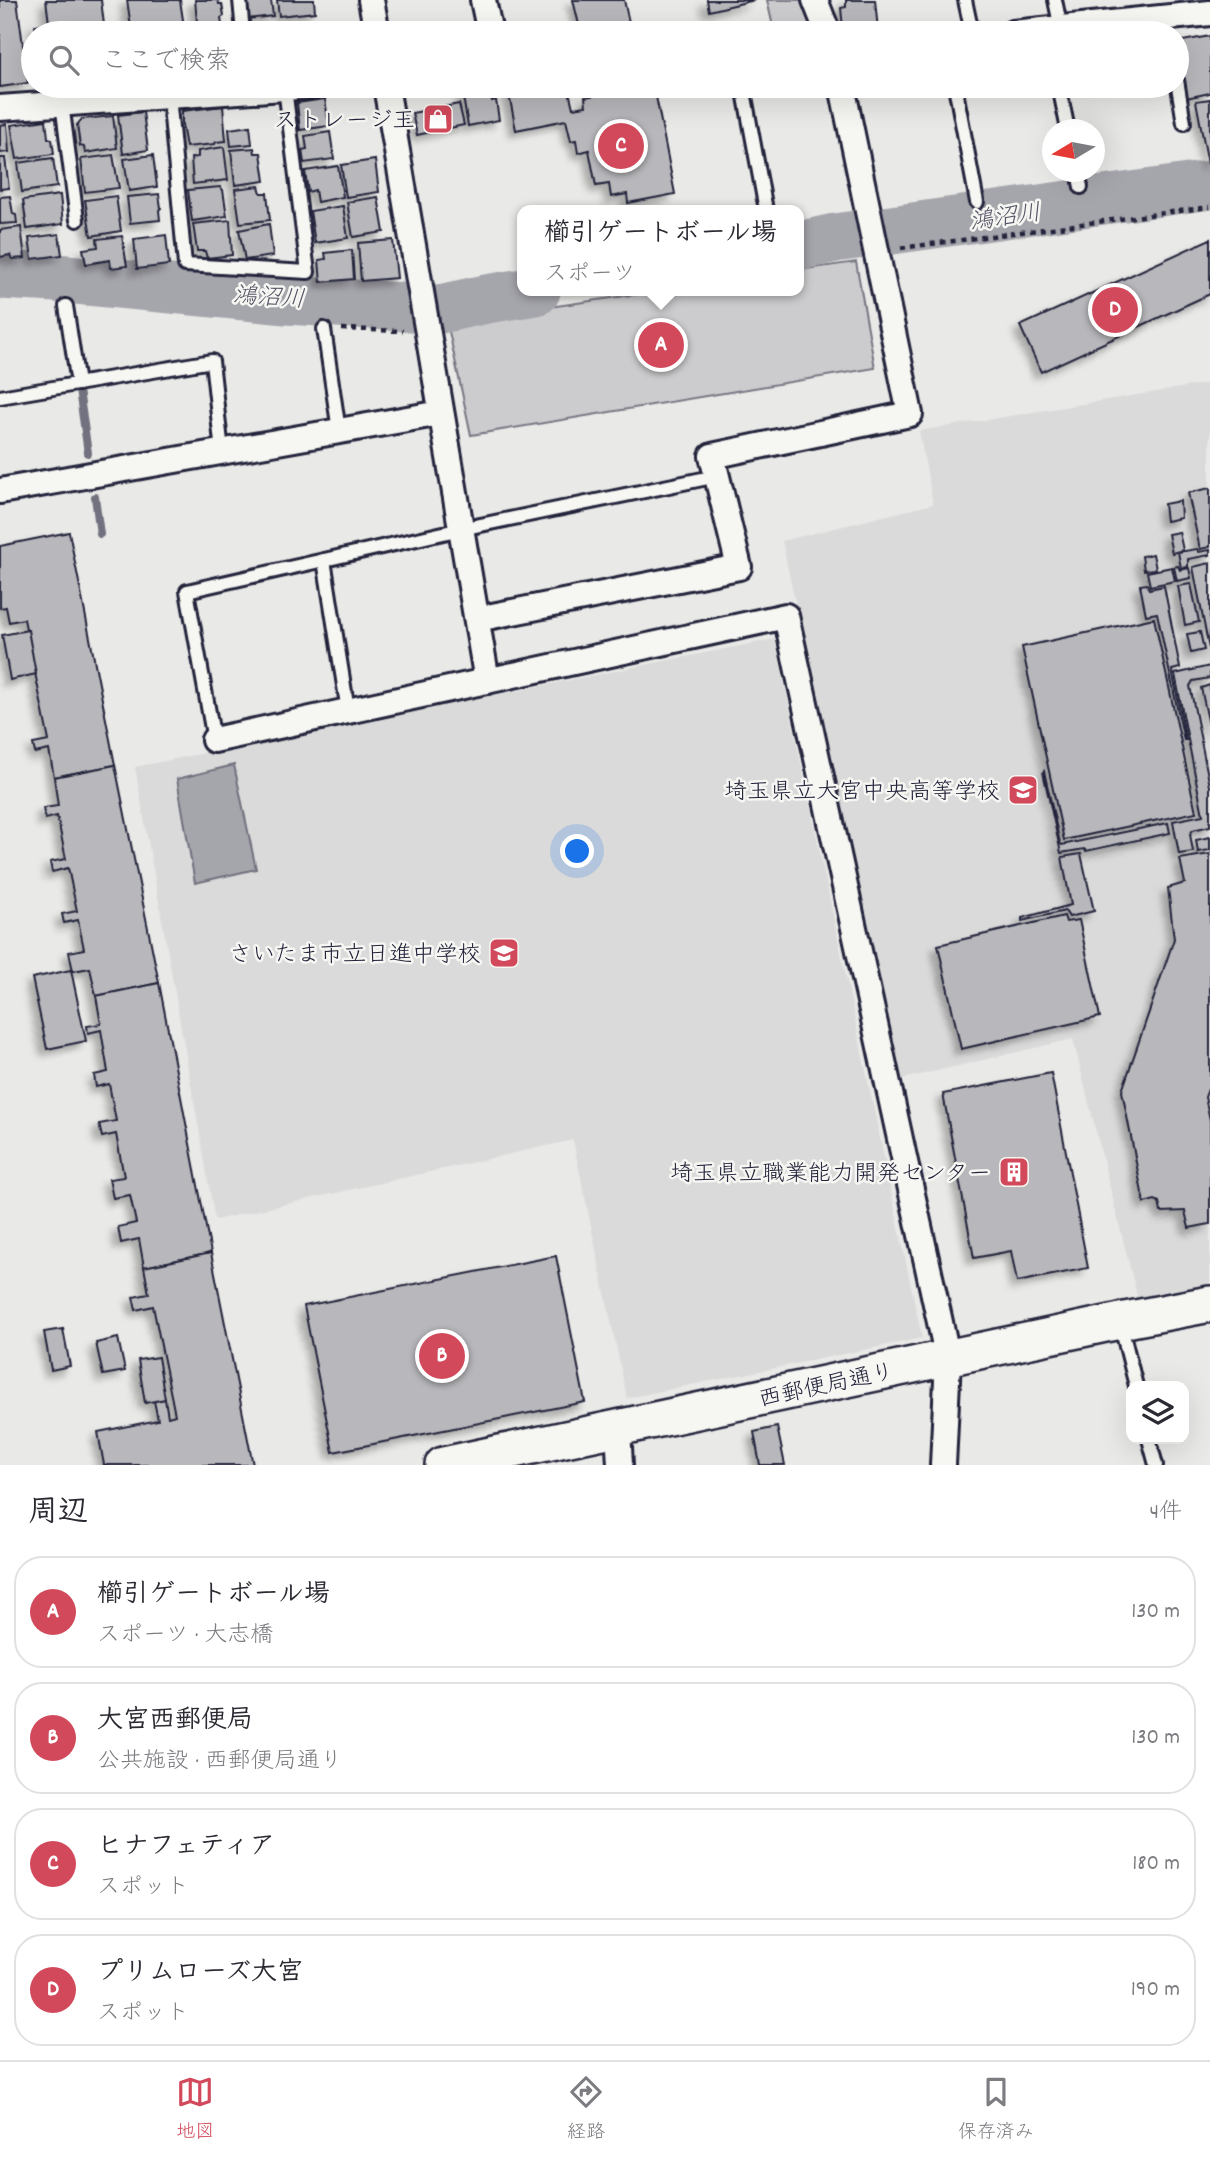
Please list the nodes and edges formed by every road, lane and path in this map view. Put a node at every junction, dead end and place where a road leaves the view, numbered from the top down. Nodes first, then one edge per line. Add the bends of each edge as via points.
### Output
1 (240, 0) edge
2 (371, 0) edge
3 (483, 0) edge
4 (815, 0) edge
5 (965, 0) edge
6 (1055, 0) edge
7 (1210, 13) edge
8 (242, 21) edge
9 (375, 21) edge
10 (487, 21) edge
11 (823, 21) edge
12 (969, 21) edge
13 (1052, 21) edge
14 (1184, 21) edge
15 (138, 98) edge
16 (169, 98) edge
17 (286, 98) edge
18 (388, 98) edge
19 (745, 98) edge
20 (844, 98) edge
21 (957, 98) edge
22 (1061, 98) edge
23 (1180, 98) edge
24 (62, 103) junction
25 (0, 108) edge
26 (1066, 119) edge
27 (1184, 123) dead end
28 (1080, 182) edge
29 (1081, 187) dead end
30 (977, 202) dead end
31 (765, 205) edge
32 (1210, 206) edge
33 (77, 220) dead end
34 (876, 251) junction
35 (66, 306) dead end
36 (324, 328) joint
37 (427, 328) junction
38 (78, 384) junction
39 (0, 397) edge
40 (441, 413) junction
41 (339, 431) junction
42 (222, 452) junction
43 (717, 476) junction
44 (0, 491) edge
45 (461, 529) junction
46 (324, 560) junction
47 (477, 619) junction
48 (487, 681) junction
49 (348, 711) junction
50 (214, 740) joint
51 (1210, 1304) edge
52 (1120, 1321) junction
53 (948, 1359) junction
54 (1135, 1381) edge
55 (618, 1429) junction
56 (1150, 1444) edge
57 (443, 1465) edge
58 (620, 1465) edge
59 (943, 1465) edge
60 (1156, 1465) edge

1 - 8 lane
2 - 9 street
3 - 10 street
4 - 11 street
5 - 12 lane
6 - 13 lane
7 - 14 street
15 - 24 street
16 - 17 lane via 185,265 308,272
18 - 37 street
19 - 31 lane
20 - 34 street
21 - 30 lane
22 - 26 lane
23 - 27 lane
24 - 25 street
24 - 33 lane
28 - 29 lane
32 - 34 path
34 - 43 street via 910,414 712,456
35 - 38 lane
36 - 37 path
36 - 41 lane
37 - 40 street
38 - 39 lane
38 - 42 lane via 212,361
40 - 41 street
40 - 45 street
41 - 42 street
42 - 44 street
43 - 45 lane
43 - 47 street via 739,567
45 - 46 lane
45 - 47 street
46 - 49 lane
46 - 50 lane via 187,591
47 - 48 street
48 - 49 street
48 - 53 street via 786,616
49 - 50 street
51 - 52 street, 西郵便局通り
52 - 53 street, 西郵便局通り
52 - 54 lane
53 - 55 street, 西郵便局通り
53 - 59 street
55 - 57 street, 西郵便局通り
55 - 58 street
56 - 60 lane

